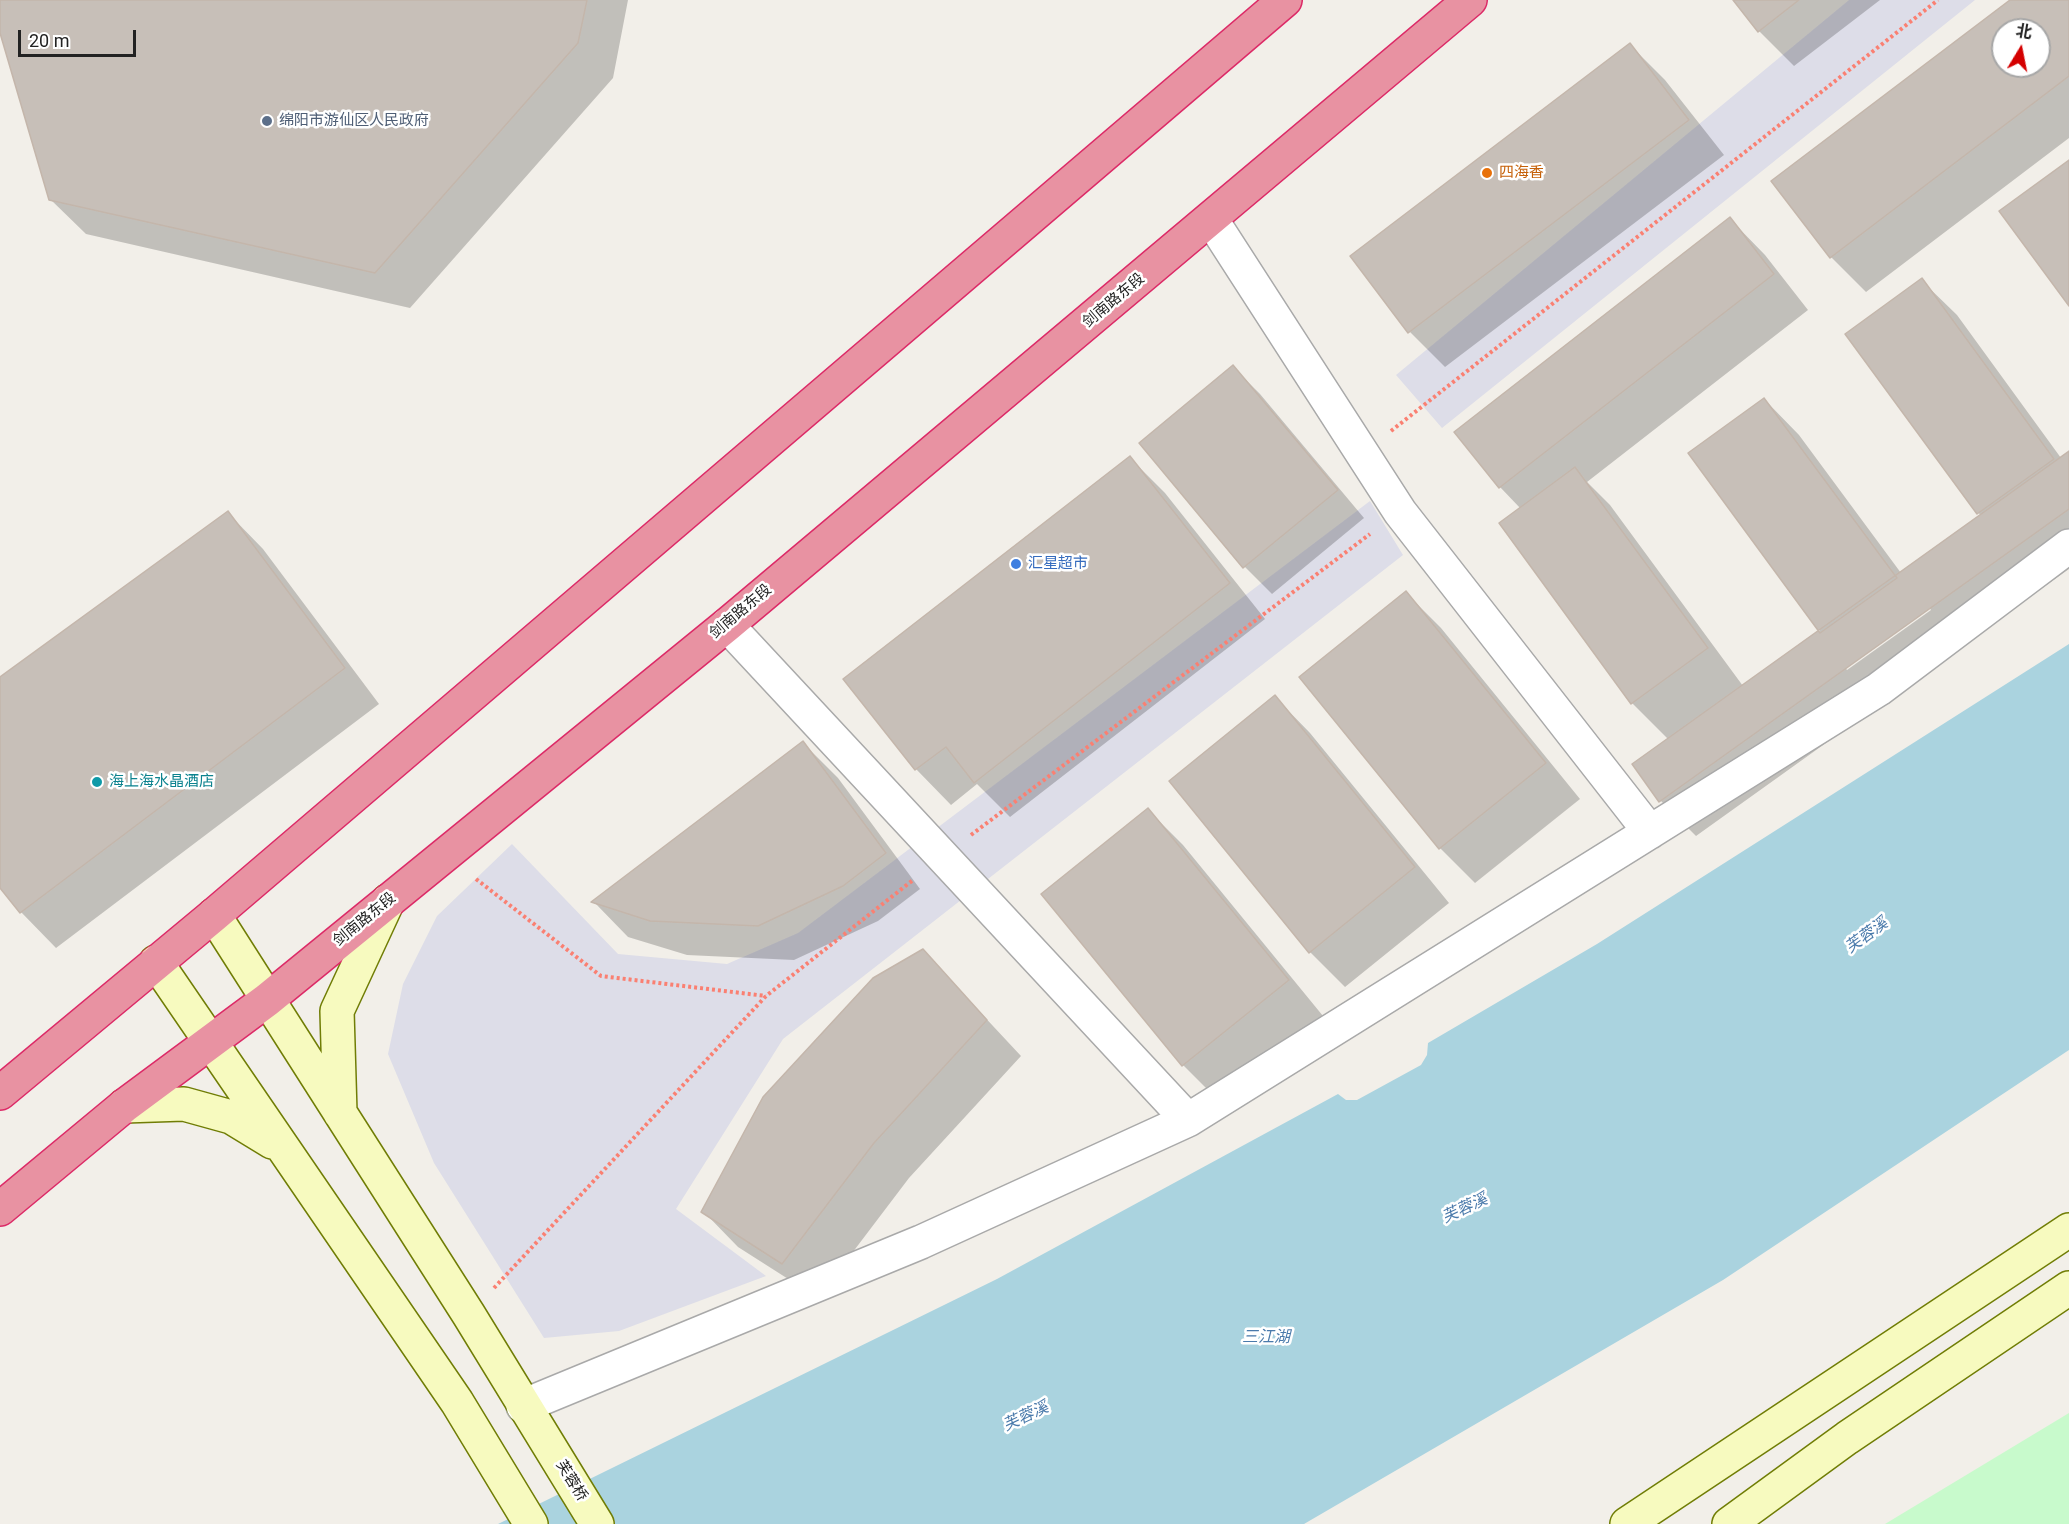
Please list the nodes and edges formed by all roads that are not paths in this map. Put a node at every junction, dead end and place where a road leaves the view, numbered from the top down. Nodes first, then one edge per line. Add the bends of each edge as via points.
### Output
1 (1285, 0) edge
2 (1470, 0) edge
3 (1211, 219) junction
4 (2069, 546) edge
5 (727, 625) junction
6 (1650, 831) junction
7 (387, 901) junction
8 (214, 915) junction
9 (156, 962) junction
10 (267, 1000) junction
11 (209, 1041) junction
12 (0, 1093) edge
13 (124, 1107) junction
14 (340, 1113) junction
15 (1188, 1120) junction
16 (283, 1149) junction
17 (0, 1209) edge
18 (2069, 1230) edge
19 (2069, 1288) edge
20 (523, 1406) junction
21 (531, 1524) edge
22 (597, 1524) edge
23 (1627, 1524) edge
24 (1729, 1524) edge

1 - 8 highway
2 - 3 highway, 剑南路东段
3 - 5 highway, 剑南路东段
3 - 6 street via 1400,512
4 - 6 street via 1879,689
5 - 7 highway, 剑南路东段
5 - 15 street
6 - 15 street
7 - 10 highway, 剑南路东段
7 - 14 main road via 337,1011
8 - 9 highway
8 - 10 main road, 芙蓉桥
9 - 11 main road
9 - 12 highway
10 - 11 highway, 剑南路东段
10 - 14 main road, 芙蓉桥
11 - 13 highway, 剑南路东段
11 - 16 main road
13 - 16 main road via 184,1104 231,1117
13 - 17 highway, 剑南路东段
14 - 20 main road, 芙蓉桥
15 - 20 street via 921,1242
16 - 21 main road via 457,1402
18 - 23 main road
19 - 24 main road via 1847,1438
20 - 22 main road, 芙蓉桥

